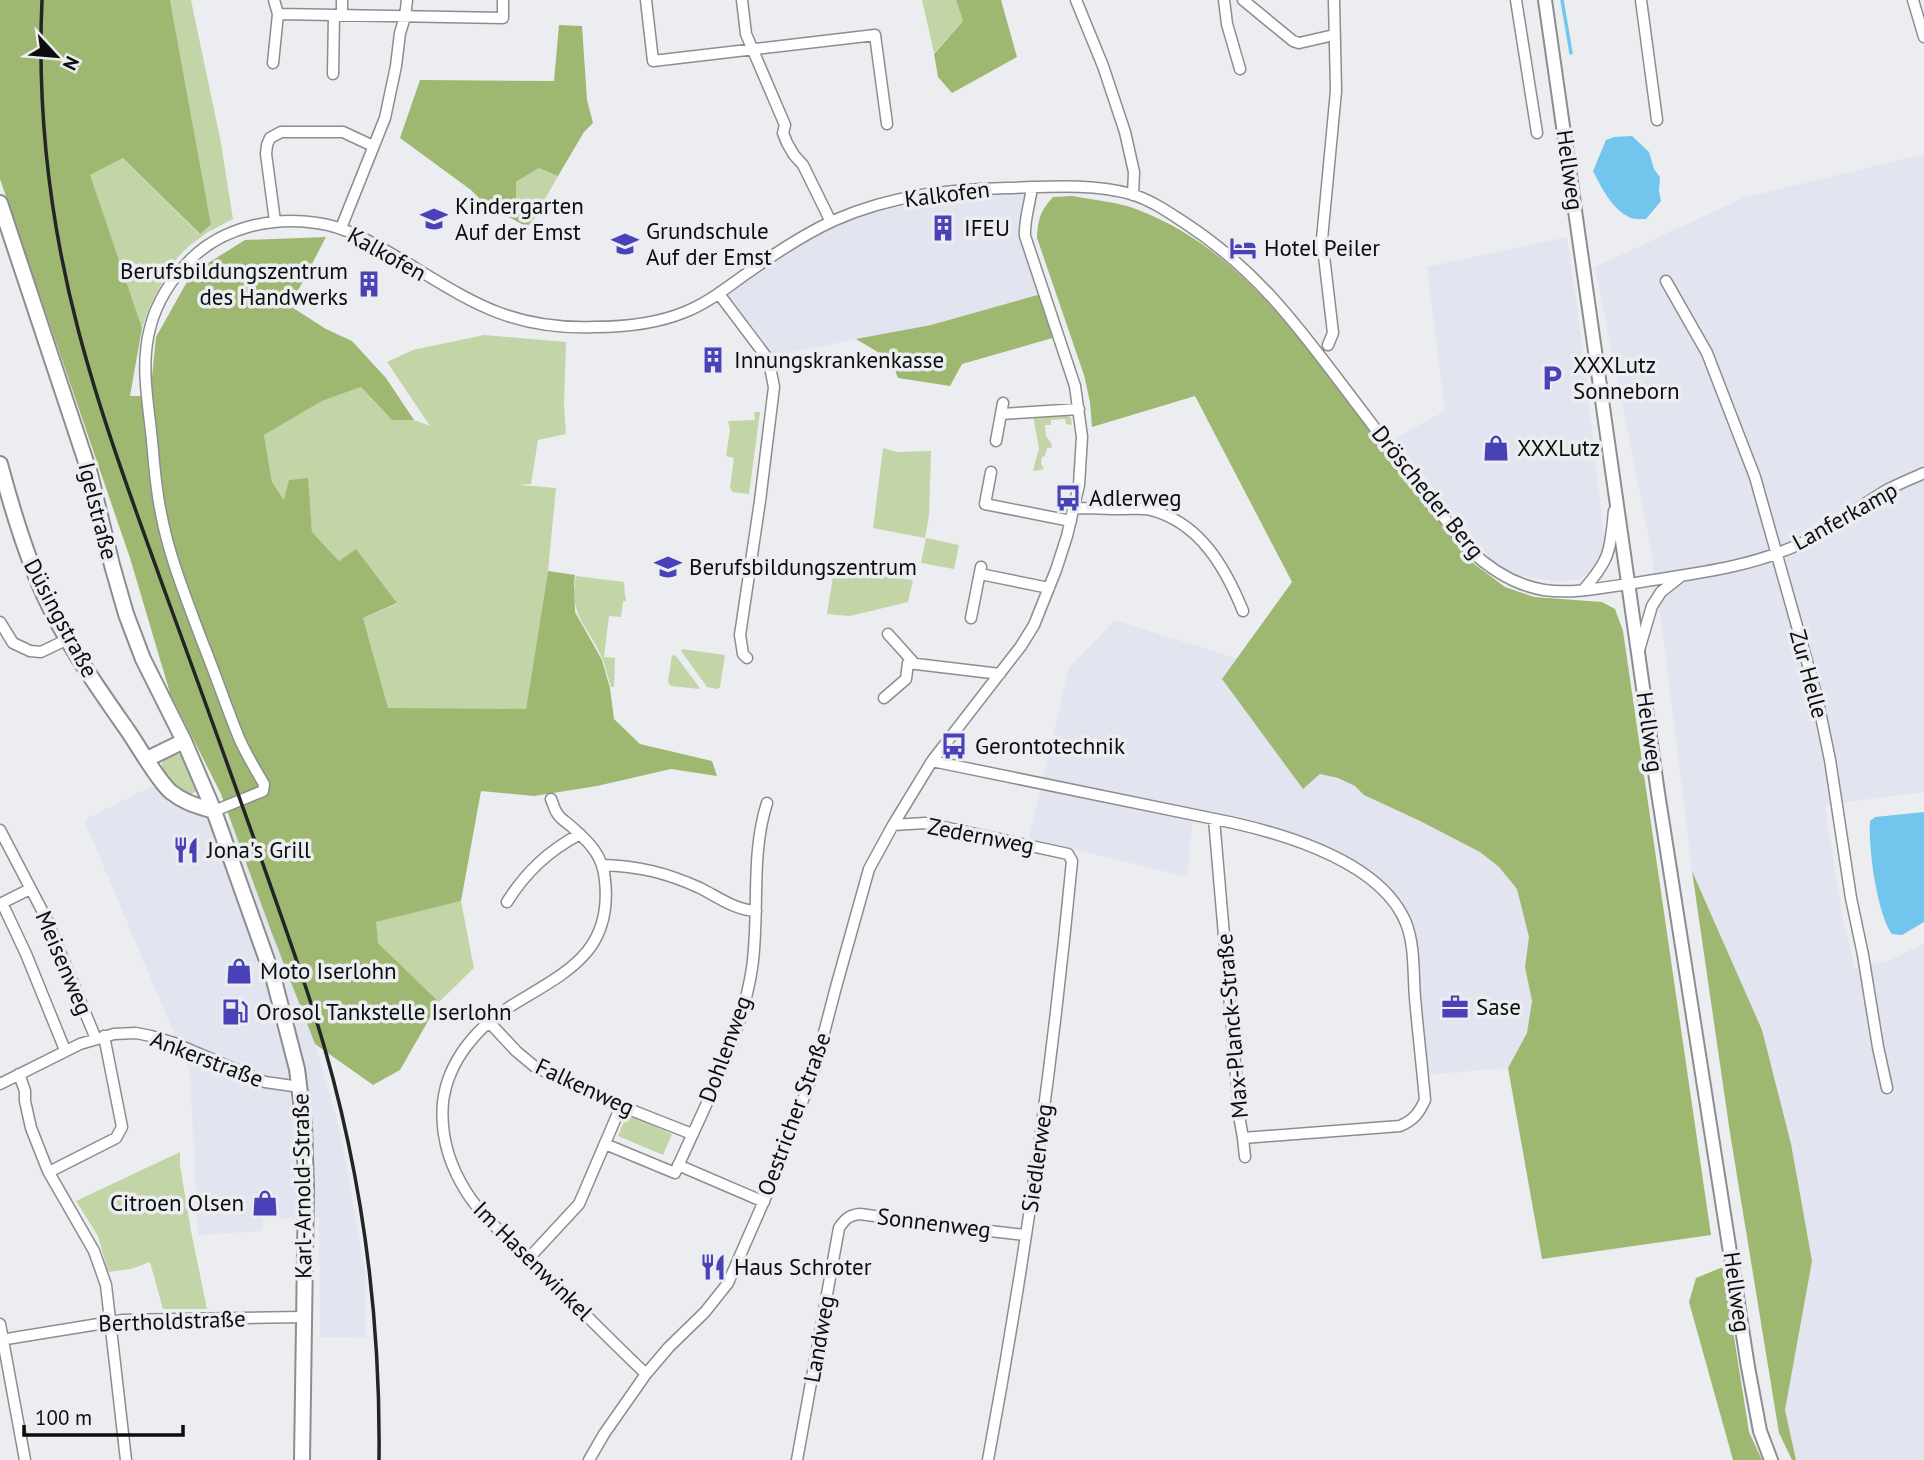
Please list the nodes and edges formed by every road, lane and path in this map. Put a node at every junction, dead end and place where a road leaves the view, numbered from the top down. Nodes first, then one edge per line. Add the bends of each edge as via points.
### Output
1 (274, 0) edge
2 (342, 0) edge
3 (407, 0) edge
4 (503, 0) edge
5 (646, 0) edge
6 (742, 0) edge
7 (1076, 0) edge
8 (1224, 0) edge
9 (1243, 0) edge
10 (1334, 0) edge
11 (1516, 0) edge
12 (1545, 0) edge
13 (1641, 0) edge
14 (1913, 0) edge
15 (1921, 12) edge
16 (278, 14) junction
17 (338, 15) junction
18 (405, 17) junction
19 (1334, 35) junction
20 (1924, 37) edge
21 (753, 50) junction
22 (273, 63) dead end
23 (1240, 69) dead end
24 (333, 74) dead end
25 (1657, 120) dead end
26 (887, 124) dead end
27 (1536, 133) dead end
28 (373, 146) junction
29 (1032, 187) junction
30 (1133, 195) junction
31 (0, 203) edge
32 (275, 222) junction
33 (831, 222) junction
34 (341, 228) junction
35 (1667, 281) dead end
36 (719, 294) junction
37 (1328, 345) dead end
38 (1079, 409) junction
39 (996, 441) dead end
40 (0, 464) edge
41 (991, 472) dead end
42 (1924, 473) edge
43 (1615, 500) junction
44 (1074, 508) junction
45 (1071, 522) junction
46 (1776, 553) junction
47 (1683, 575) junction
48 (1628, 584) junction
49 (1049, 588) junction
50 (1584, 589) junction
51 (1243, 611) dead end
52 (971, 618) dead end
53 (0, 622) edge
54 (888, 634) dead end
55 (68, 639) junction
56 (1639, 650) junction
57 (747, 658) dead end
58 (915, 664) junction
59 (1000, 674) junction
60 (884, 698) dead end
61 (184, 741) junction
62 (147, 760) junction
63 (932, 761) junction
64 (551, 799) dead end
65 (767, 803) dead end
66 (214, 811) junction
67 (1214, 819) junction
68 (893, 825) junction
69 (0, 830) edge
70 (580, 834) junction
71 (1068, 854) joint
72 (603, 865) junction
73 (30, 889) junction
74 (507, 902) dead end
75 (1, 903) edge
76 (756, 911) junction
77 (489, 1022) junction
78 (100, 1037) junction
79 (65, 1051) junction
80 (19, 1074) junction
81 (0, 1084) edge
82 (300, 1087) junction
83 (1887, 1088) dead end
84 (621, 1106) junction
85 (692, 1134) junction
86 (1243, 1138) junction
87 (605, 1144) junction
88 (1245, 1157) dead end
89 (678, 1165) junction
90 (49, 1172) junction
91 (764, 1202) junction
92 (844, 1220) joint
93 (1025, 1235) junction
94 (529, 1258) junction
95 (303, 1317) junction
96 (109, 1321) junction
97 (0, 1324) edge
98 (2, 1340) edge
99 (646, 1374) junction
100 (25, 1460) edge
101 (126, 1460) edge
102 (302, 1460) edge
103 (589, 1460) edge
104 (797, 1460) edge
105 (988, 1460) edge
106 (1771, 1460) edge

1 - 16 street
2 - 17 street
3 - 18 street
4 - 18 street via 503,18
5 - 21 street via 653,61
6 - 21 street
7 - 30 street via 1125,132 1134,172
8 - 23 street
9 - 19 street via 1293,41
10 - 19 street
11 - 27 street
12 - 43 street, Hellweg
13 - 25 street
14 - 15 street
15 - 20 street
16 - 17 street
16 - 22 street
17 - 18 street
17 - 24 street
18 - 28 street via 385,118
19 - 37 street via 1336,91 1322,239 1333,333
21 - 26 street via 875,35
21 - 33 street via 785,125 787,143
28 - 32 street via 342,132 281,132 270,138 267,154
28 - 34 street
29 - 30 street via 1096,188
29 - 33 street, Kalkofen via 913,195
29 - 38 street, Oestricher Straße via 1026,236
30 - 50 street, Dröscheder Berg via 1195,230 1273,297 1484,564 1524,586
31 - 61 main road, Igelstraße via 90,474 126,614
32 - 34 street, Kalkofen via 314,222
32 - 66 street, Kalkofen via 232,231 205,246 176,274 158,303 146,346 146,387 161,514 241,743 264,784 263,791
33 - 36 street, Kalkofen via 790,244
34 - 36 street, Kalkofen via 488,310 555,327 648,323 681,314
35 - 46 street, Zur Helle via 1707,353 1755,477
36 - 57 street via 765,355 774,387 740,635
38 - 39 street via 1002,408
38 - 44 street, Oestricher Straße via 1082,457
40 - 55 main road, Düsingstraße via 23,544
41 - 45 street via 985,504
42 - 46 street, Lanferkamp via 1887,490 1802,543
43 - 48 street, Hellweg
43 - 50 street via 1611,547
44 - 45 street, Oestricher Straße
44 - 51 street via 1149,510 1191,529 1235,590
45 - 49 street, Oestricher Straße
46 - 47 street, Lanferkamp via 1742,565
46 - 83 street, Zur Helle via 1817,697
47 - 48 street, Lanferkamp
47 - 56 street via 1661,592 1652,606
48 - 50 street, Dröscheder Berg
48 - 56 street, Hellweg
49 - 52 street via 980,570
49 - 59 street, Oestricher Straße via 1034,625
53 - 55 street via 13,643 30,651 41,652
54 - 58 street
55 - 62 main road, Düsingstraße
56 - 106 street, Hellweg via 1748,1367 1760,1431
58 - 59 street
58 - 60 street via 908,663 906,679
59 - 63 street, Oestricher Straße
61 - 62 main road
61 - 66 main road, Igelstraße
62 - 66 main road, Düsingstraße via 168,789 186,803
63 - 67 street, Max-Planck-Straße
63 - 68 street, Oestricher Straße
64 - 70 street via 558,815
65 - 76 street, Dohlenweg via 759,841
66 - 82 main road, Karl-Arnold-Straße via 274,981
67 - 86 street, Max-Planck-Straße
67 - 86 street, Max-Planck-Straße via 1293,838 1358,871 1393,902 1407,926 1412,949 1425,1100 1420,1113 1400,1126
68 - 71 street, Zedernweg via 925,823
68 - 91 street, Oestricher Straße via 869,869 814,1072
69 - 73 street, Meisenweg
70 - 72 street
70 - 74 street via 534,866
71 - 93 street, Siedlerweg via 1072,861 1060,982
72 - 76 street via 659,872 743,911
72 - 77 street, Im Hasenwinkel via 605,908 600,929 583,957
73 - 75 street
73 - 78 street, Meisenweg
75 - 79 street
76 - 85 street, Dohlenweg via 752,967 740,1019
77 - 84 street, Falkenweg via 534,1066
77 - 94 street, Im Hasenwinkel via 466,1047 451,1073 442,1131 467,1193
78 - 79 street, Ankerstraße
78 - 82 street, Ankerstraße via 151,1035 265,1082
78 - 90 street, Meisenweg via 122,1127 116,1138
79 - 80 street, Ankerstraße
80 - 81 street, Ankerstraße
80 - 90 street
82 - 95 main road, Karl-Arnold-Straße via 306,1187
84 - 85 street, Falkenweg
84 - 87 street
85 - 89 street, Dohlenweg
86 - 88 street
87 - 89 street via 675,1173
87 - 94 street via 579,1204
89 - 91 street
90 - 96 street via 94,1251 106,1285
91 - 99 street, Oestricher Straße via 728,1283
92 - 93 street, Sonnenweg via 860,1214
92 - 104 street, Landweg
93 - 105 street, Siedlerweg
94 - 99 street, Im Hasenwinkel
95 - 96 street, Bertholdstraße
95 - 102 main road, Karl-Arnold-Straße
96 - 98 street, Bertholdstraße
96 - 101 street
97 - 98 street
98 - 100 street
99 - 103 street, Oestricher Straße

